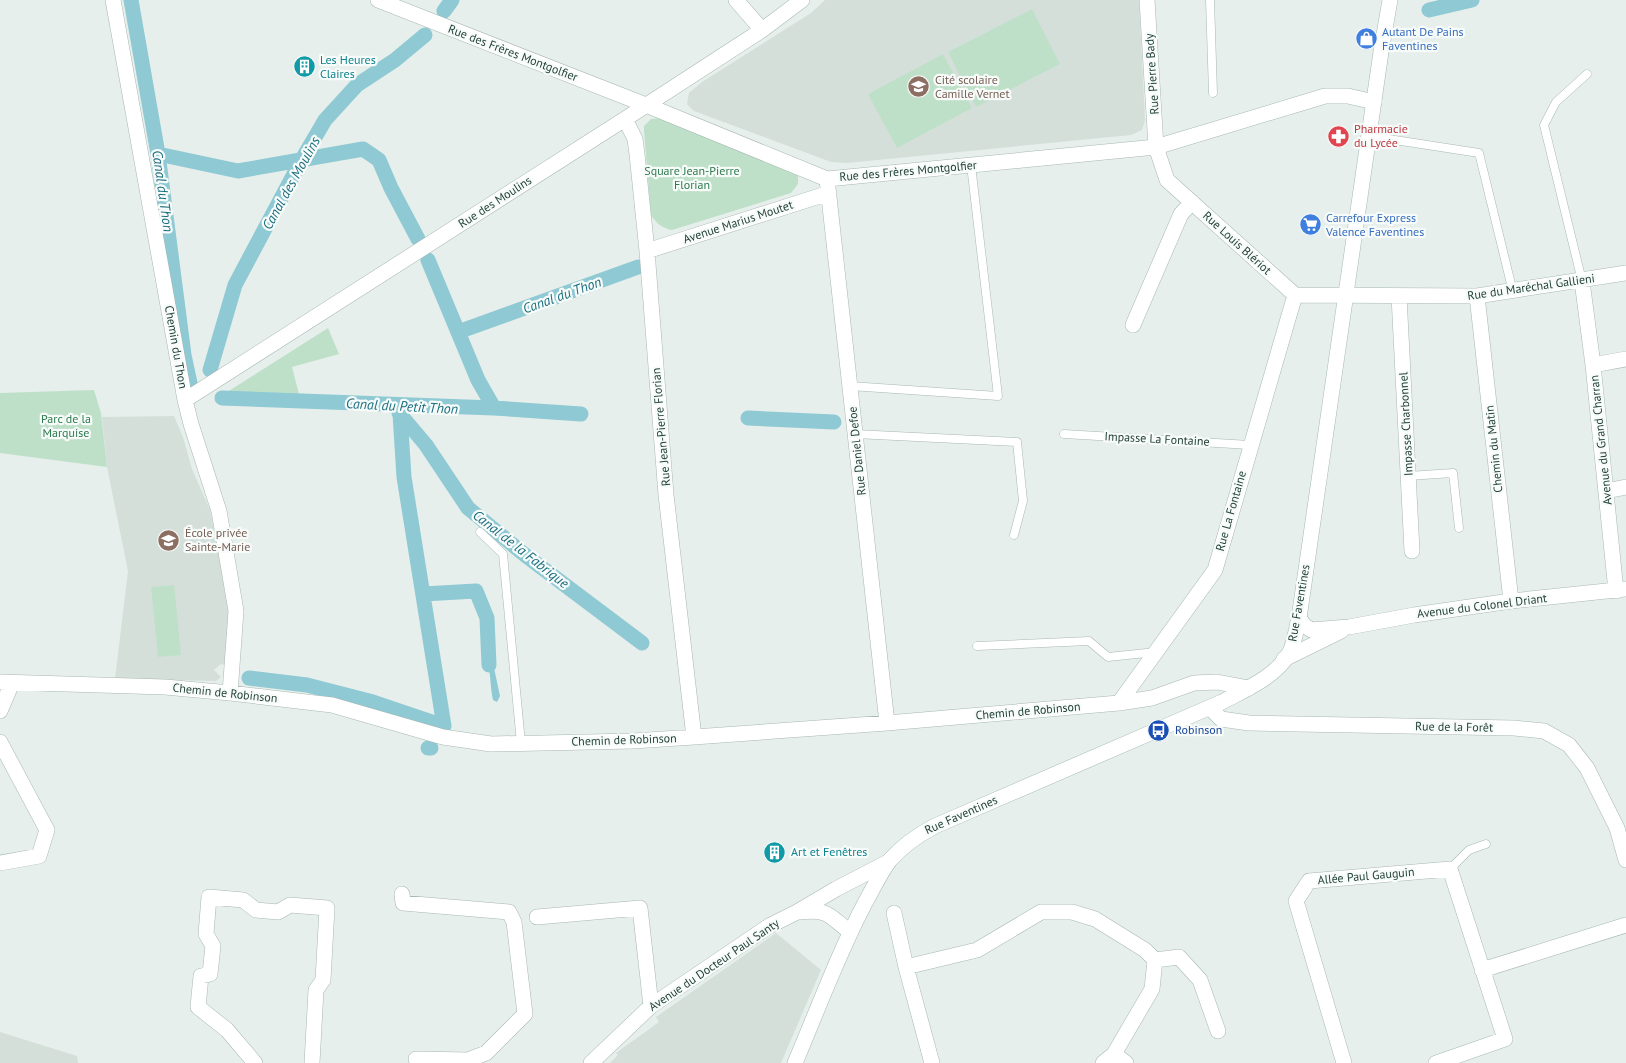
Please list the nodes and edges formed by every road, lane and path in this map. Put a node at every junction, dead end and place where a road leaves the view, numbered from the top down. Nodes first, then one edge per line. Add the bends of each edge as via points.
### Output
1 (113, 0) edge
2 (378, 0) edge
3 (736, 0) edge
4 (802, 0) edge
5 (1147, 0) edge
6 (1210, 0) edge
7 (1390, 0) edge
8 (762, 30) junction
9 (1586, 74) dead end
10 (1213, 92) dead end
11 (1374, 102) junction
12 (646, 105) junction
13 (625, 119) junction
14 (1369, 136) junction
15 (1156, 148) junction
16 (971, 165) junction
17 (828, 186) junction
18 (1192, 202) junction
19 (646, 251) junction
20 (1626, 273) edge
21 (1582, 280) junction
22 (1513, 292) junction
23 (1295, 295) junction
24 (1346, 295) junction
25 (1399, 296) junction
26 (1477, 296) junction
27 (1133, 325) dead end
28 (1626, 359) edge
29 (1593, 365) junction
30 (850, 386) junction
31 (186, 405) junction
32 (855, 434) junction
33 (1064, 434) dead end
34 (1250, 445) junction
35 (1408, 476) junction
36 (1626, 488) edge
37 (1606, 490) junction
38 (1459, 528) dead end
39 (480, 532) dead end
40 (1014, 535) dead end
41 (1412, 551) dead end
42 (1621, 590) edge
43 (1511, 601) junction
44 (1299, 618) junction
45 (1349, 627) junction
46 (977, 646) dead end
47 (1156, 652) junction
48 (1284, 659) junction
49 (6, 682) edge
50 (1249, 688) junction
51 (230, 692) junction
52 (1119, 703) junction
53 (1210, 708) junction
54 (0, 711) edge
55 (887, 723) junction
56 (694, 737) junction
57 (0, 742) edge
58 (521, 743) junction
59 (1486, 844) dead end
60 (1626, 860) edge
61 (888, 862) junction
62 (0, 863) edge
63 (1450, 869) junction
64 (402, 894) dead end
65 (797, 912) junction
66 (894, 913) dead end
67 (537, 917) dead end
68 (1626, 925) edge
69 (850, 932) junction
70 (1155, 960) junction
71 (906, 967) junction
72 (1482, 970) junction
73 (650, 1006) junction
74 (1218, 1031) dead end
75 (1108, 1058) edge
76 (416, 1059) dead end
77 (468, 1061) edge
78 (255, 1063) edge
79 (312, 1063) edge
80 (591, 1063) edge
81 (795, 1063) edge
82 (932, 1063) edge
83 (1126, 1063) edge
84 (1344, 1063) edge
85 (1436, 1063) edge

1 - 31 street, Chemin du Thon
2 - 12 street, Rue des Frères Montgolfier
3 - 8 street
4 - 8 street, Rue des Moulins
5 - 15 street, Rue Pierre Bady
6 - 10 lane
7 - 11 street, Rue Faventines
8 - 12 street, Rue des Moulins
9 - 21 lane via 1556,102 1544,125
11 - 14 street, Rue Faventines
11 - 15 street, Rue des Frères Montgolfier via 1348,96 1325,96
12 - 13 street, Rue des Moulins
12 - 17 street, Rue des Frères Montgolfier
13 - 19 street, Rue Jean-Pierre Florian via 634,139
13 - 31 street, Rue des Moulins
14 - 22 lane via 1479,152
14 - 24 street, Rue Faventines
15 - 16 street, Rue des Frères Montgolfier
15 - 18 street, Rue Louis Blériot via 1167,180
16 - 17 street, Rue des Frères Montgolfier
16 - 30 lane via 998,396
17 - 19 street, Avenue Marius Moutet
17 - 30 street, Rue Daniel Defoe
18 - 23 street, Rue Louis Blériot
18 - 27 street via 1181,214
19 - 56 street, Rue Jean-Pierre Florian via 666,495
20 - 21 street, Rue du Maréchal Gallieni
21 - 22 street, Rue du Maréchal Gallieni
21 - 29 street, Avenue du Grand Charran
22 - 26 street, Rue du Maréchal Gallieni
23 - 24 street
23 - 34 street, Rue La Fontaine
24 - 25 street, Rue du Maréchal Gallieni
24 - 44 street, Rue Faventines
25 - 26 street, Rue du Maréchal Gallieni
25 - 35 street, Impasse Charbonnel
26 - 43 street, Chemin du Matin
28 - 29 street
29 - 37 street, Avenue du Grand Charran
30 - 32 street, Rue Daniel Defoe
31 - 51 street, Chemin du Thon via 219,511 236,611
32 - 40 lane via 1016,442 1023,500
32 - 55 street, Rue Daniel Defoe
33 - 34 lane, Impasse La Fontaine
34 - 47 street, Rue La Fontaine via 1214,570
35 - 38 lane via 1453,473
35 - 41 street, Impasse Charbonnel
36 - 37 street
37 - 42 street, Avenue du Grand Charran
39 - 58 lane via 503,554
42 - 43 street, Avenue du Colonel Driant
43 - 45 street, Avenue du Colonel Driant
44 - 45 street, Avenue du Colonel Driant via 1312,630
44 - 48 street, Rue Faventines via 1290,651
45 - 48 street, Avenue du Colonel Driant
46 - 47 lane via 1089,641 1108,657
47 - 52 street, Rue La Fontaine
48 - 50 street, Rue Faventines via 1273,672
49 - 51 street, Chemin de Robinson
49 - 54 street
50 - 52 street, Chemin de Robinson via 1217,682 1194,683 1152,698
50 - 53 street, Rue Faventines
51 - 58 street, Chemin de Robinson via 332,705 443,737 491,744
52 - 55 street, Chemin de Robinson
53 - 60 street, Rue de la Forêt via 1221,719 1249,724 1544,731 1569,745 1587,768 1617,828
53 - 61 street, Rue Faventines via 935,826 914,837
55 - 56 street, Chemin de Robinson
56 - 58 street, Chemin de Robinson
57 - 62 street via 47,830 39,856
59 - 63 lane via 1469,850
61 - 65 street, Avenue du Docteur Paul Santy
61 - 69 street, Rue Faventines
63 - 72 street
63 - 84 street, Allée Paul Gauguin via 1309,881 1296,901
64 - 77 street via 403,904 509,912 514,922 524,1014 486,1053
65 - 69 street, Avenue du Docteur Paul Santy via 816,910 827,914
65 - 73 street, Avenue du Docteur Paul Santy via 769,926
66 - 71 street
67 - 73 street via 640,908
68 - 72 street
69 - 81 street, Rue Faventines
70 - 71 street via 1145,950 1095,920 1072,912 1041,912 977,950
70 - 74 street via 1179,957 1200,980
70 - 75 street via 1152,989
71 - 82 street
72 - 85 street via 1505,1039
73 - 80 street, Avenue du Docteur Paul Santy
75 - 83 street
76 - 77 street
78 - 79 street via 226,1030 198,1007 201,976 210,974 213,946 206,934 209,897 243,900 256,910 278,912 290,904 327,908 323,980 316,990

